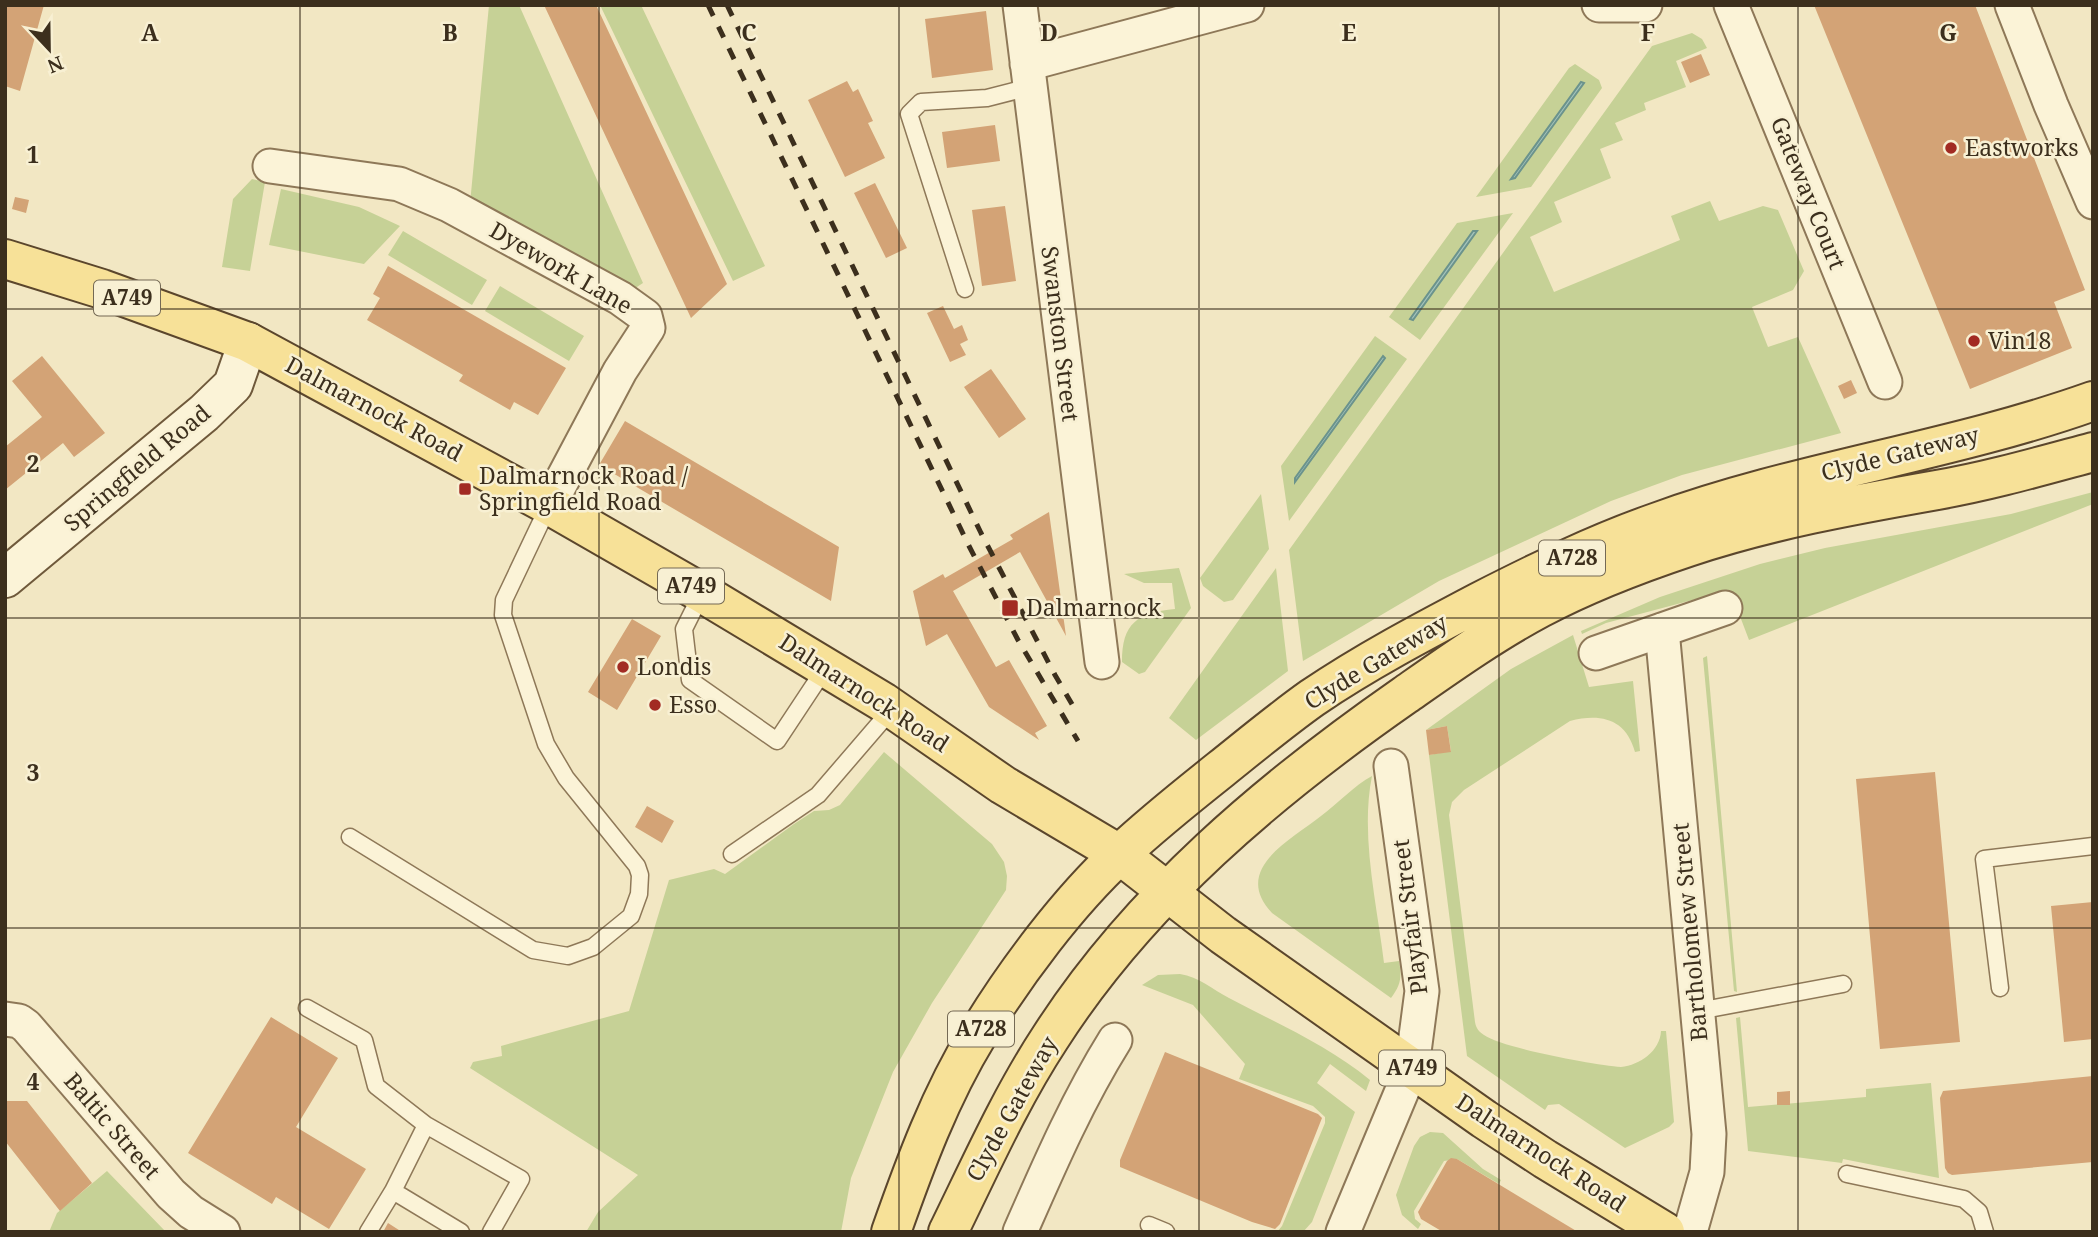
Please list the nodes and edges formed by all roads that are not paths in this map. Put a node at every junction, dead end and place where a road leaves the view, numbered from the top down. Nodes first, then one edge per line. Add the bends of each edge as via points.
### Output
1 (1020, 5) edge
2 (1247, 5) edge
3 (1599, 5) edge
4 (1643, 5) edge
5 (1731, 5) edge
6 (2012, 5) edge
7 (1208, 10) edge
8 (1028, 75) junction
9 (270, 166) dead end
10 (2093, 202) edge
11 (5, 259) edge
12 (965, 289) dead end
13 (248, 342) junction
14 (1885, 382) dead end
15 (2093, 401) edge
16 (2093, 452) edge
17 (548, 505) junction
18 (5, 578) edge
19 (702, 593) junction
20 (1725, 608) dead end
21 (1662, 630) junction
22 (1596, 653) dead end
23 (1101, 662) dead end
24 (826, 667) junction
25 (892, 709) junction
26 (1391, 766) dead end
27 (350, 837) dead end
28 (2093, 846) edge
29 (732, 854) dead end
30 (1119, 854) junction
31 (1167, 893) junction
32 (1843, 984) dead end
33 (2000, 988) dead end
34 (307, 1007) dead end
35 (1698, 1012) junction
36 (5, 1019) edge
37 (1115, 1040) dead end
38 (1412, 1067) junction
39 (426, 1125) junction
40 (1847, 1174) dead end
41 (393, 1191) junction
42 (1149, 1225) dead end
43 (1350, 1226) edge
44 (223, 1232) edge
45 (368, 1232) edge
46 (461, 1232) edge
47 (491, 1232) edge
48 (891, 1232) edge
49 (948, 1232) edge
50 (1020, 1232) edge
51 (1166, 1232) edge
52 (1665, 1232) edge
53 (1690, 1232) edge
54 (1985, 1232) edge

1 - 8 street, Swanston Street
2 - 7 street
3 - 4 street
5 - 14 street, Gateway Court
6 - 10 street
7 - 8 street
8 - 12 lane via 987,98 921,102 909,114
8 - 23 street, Swanston Street
9 - 17 street, Dyework Lane via 399,184 449,205 645,316 648,328
11 - 13 main road, Dalmarnock Road / A749
13 - 17 main road, Dalmarnock Road / A749
13 - 18 street, Springfield Road via 233,385
15 - 30 main road, Clyde Gateway / A728 via 1655,523 1525,578 1402,643 1312,698
16 - 31 main road, Clyde Gateway / A728 via 1963,485 1749,528 1617,572 1550,603 1454,662 1321,756
17 - 19 main road, Dalmarnock Road / A749
17 - 27 lane via 503,600 503,615 547,744 566,778 637,866 639,894 631,916 593,947 568,956 533,950
19 - 24 main road, Dalmarnock Road / A749
19 - 24 lane via 684,629 690,680 777,741
20 - 21 street
21 - 22 street
21 - 35 street, Bartholomew Street
24 - 25 main road, Dalmarnock Road / A749
25 - 29 lane via 818,794
25 - 30 main road, Dalmarnock Road / A749 via 1003,785
26 - 38 street, Playfair Street via 1422,991
28 - 33 lane via 1984,859
30 - 31 main road, Dalmarnock Road / A749
30 - 48 main road, Clyde Gateway / A728 via 1043,942 978,1035 942,1102
31 - 38 main road, Dalmarnock Road / A749
31 - 49 main road, Clyde Gateway / A728 via 1116,948 1049,1038
32 - 35 lane
34 - 39 lane via 364,1040 376,1086
35 - 53 street, Bartholomew Street via 1709,1149
36 - 44 street, Baltic Street via 26,1026 181,1204
37 - 50 street via 1060,1141
38 - 43 street, Playfair Street
38 - 52 main road, Dalmarnock Road / A749 via 1545,1159
39 - 41 lane
39 - 47 lane via 521,1179
40 - 54 lane via 1964,1199 1979,1212
41 - 45 lane
41 - 46 lane
42 - 51 lane

